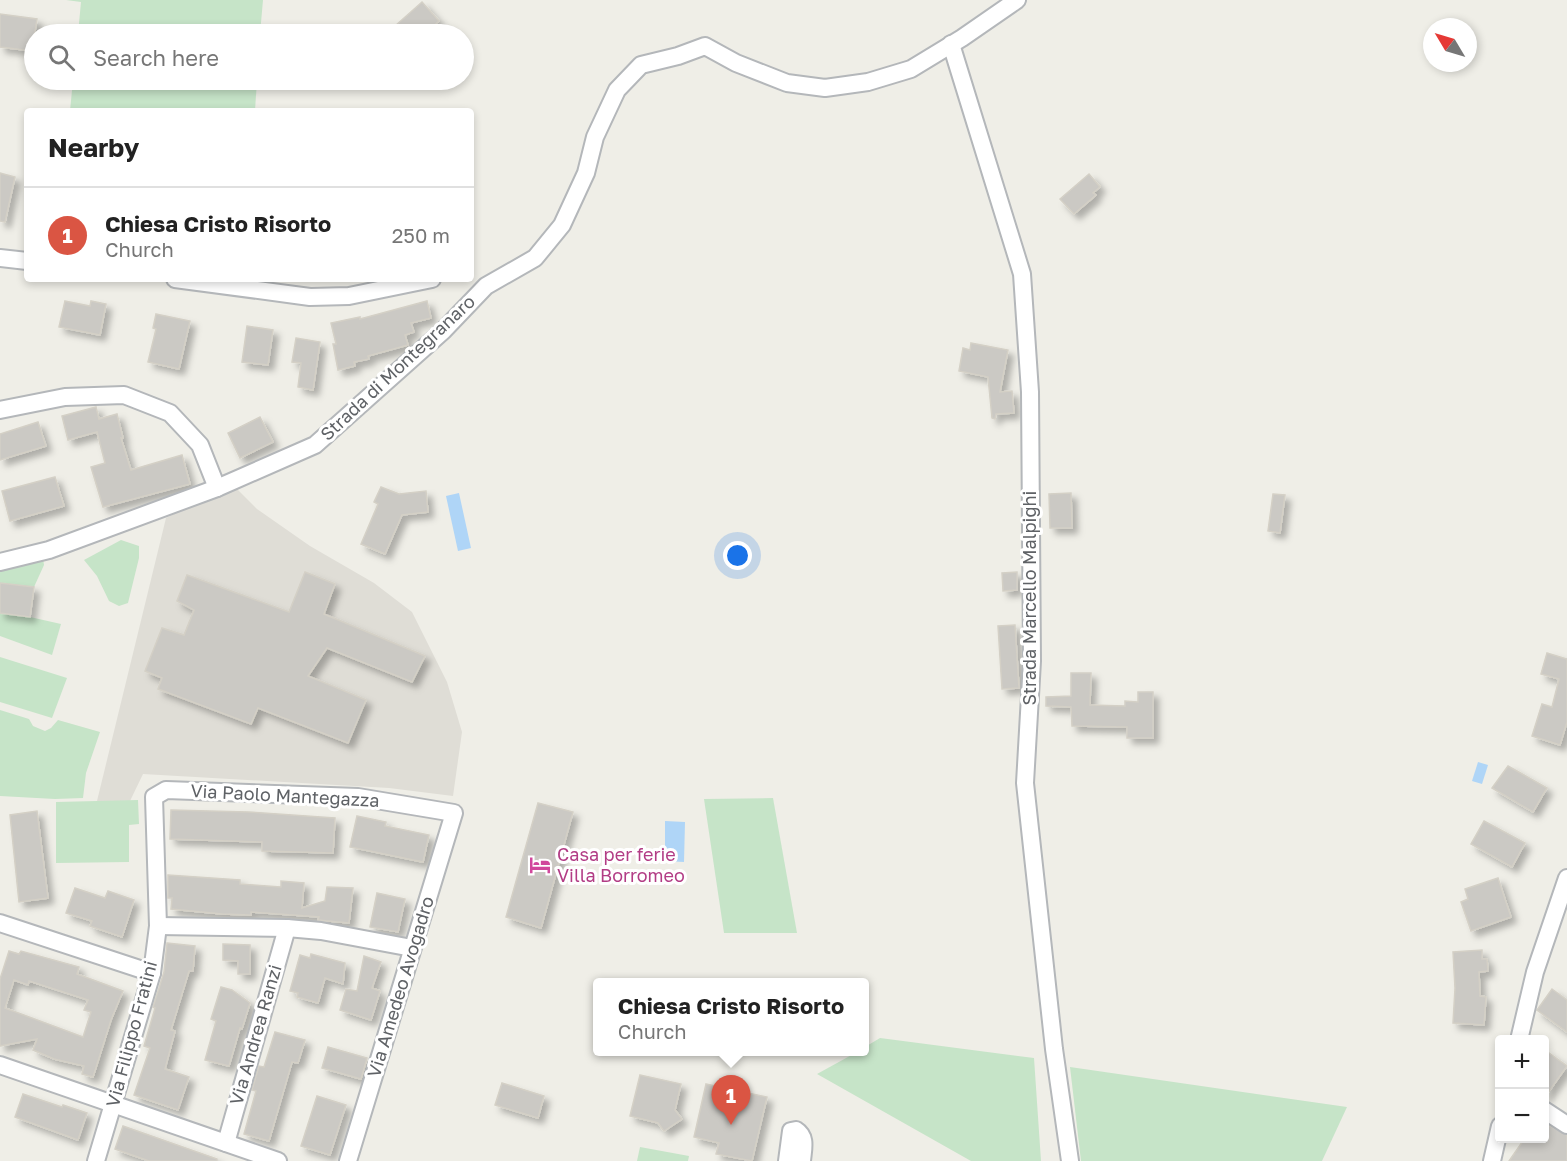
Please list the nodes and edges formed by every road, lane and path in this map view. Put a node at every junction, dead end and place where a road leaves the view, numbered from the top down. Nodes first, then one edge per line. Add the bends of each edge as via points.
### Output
1 (1017, 0) edge
2 (951, 44) junction
3 (0, 258) edge
4 (24, 261) edge
5 (198, 282) edge
6 (417, 282) edge
7 (0, 398) edge
8 (17, 406) junction
9 (0, 410) edge
10 (217, 488) junction
11 (0, 562) edge
12 (154, 797) joint
13 (454, 813) joint
14 (1567, 878) edge
15 (0, 923) edge
16 (158, 926) junction
17 (287, 927) junction
18 (412, 948) junction
19 (152, 973) junction
20 (1520, 1035) edge
21 (0, 1065) edge
22 (113, 1103) junction
23 (1549, 1113) edge
24 (1567, 1125) edge
25 (226, 1143) junction
26 (1496, 1143) edge
27 (96, 1161) edge
28 (278, 1161) edge
29 (348, 1161) edge
30 (787, 1161) edge
31 (802, 1161) edge
32 (1070, 1161) edge
33 (1492, 1161) edge

1 - 2 street, Strada di Montegranaro
2 - 10 street, Strada di Montegranaro via 910,69 868,82 825,88 787,83 705,46 641,65 616,90 562,225 534,258 486,286 443,332 315,446
2 - 32 street, Strada Marcello Malpighi via 1022,273 1030,392 1032,661 1025,783
3 - 4 street
5 - 6 street via 310,297 349,296
7 - 8 street
8 - 9 street
8 - 10 street via 65,397 123,395 170,413 200,445
10 - 11 street, Strada di Montegranaro via 49,550
12 - 13 street, Via Paolo Mantegazza via 166,790 358,797
12 - 16 street, Via Filippo Fratini
13 - 18 street, Via Amedeo Avogadro
14 - 20 street via 1535,972
15 - 19 street
16 - 17 street
16 - 19 street, Via Filippo Fratini
17 - 18 street
17 - 25 street, Via Andrea Ranzi
18 - 29 street, Via Amedeo Avogadro
19 - 22 street, Via Filippo Fratini
21 - 22 street
22 - 25 street
22 - 27 street, Via Filippo Fratini
23 - 24 street
25 - 28 street
26 - 33 street
30 - 31 street via 796,1139

